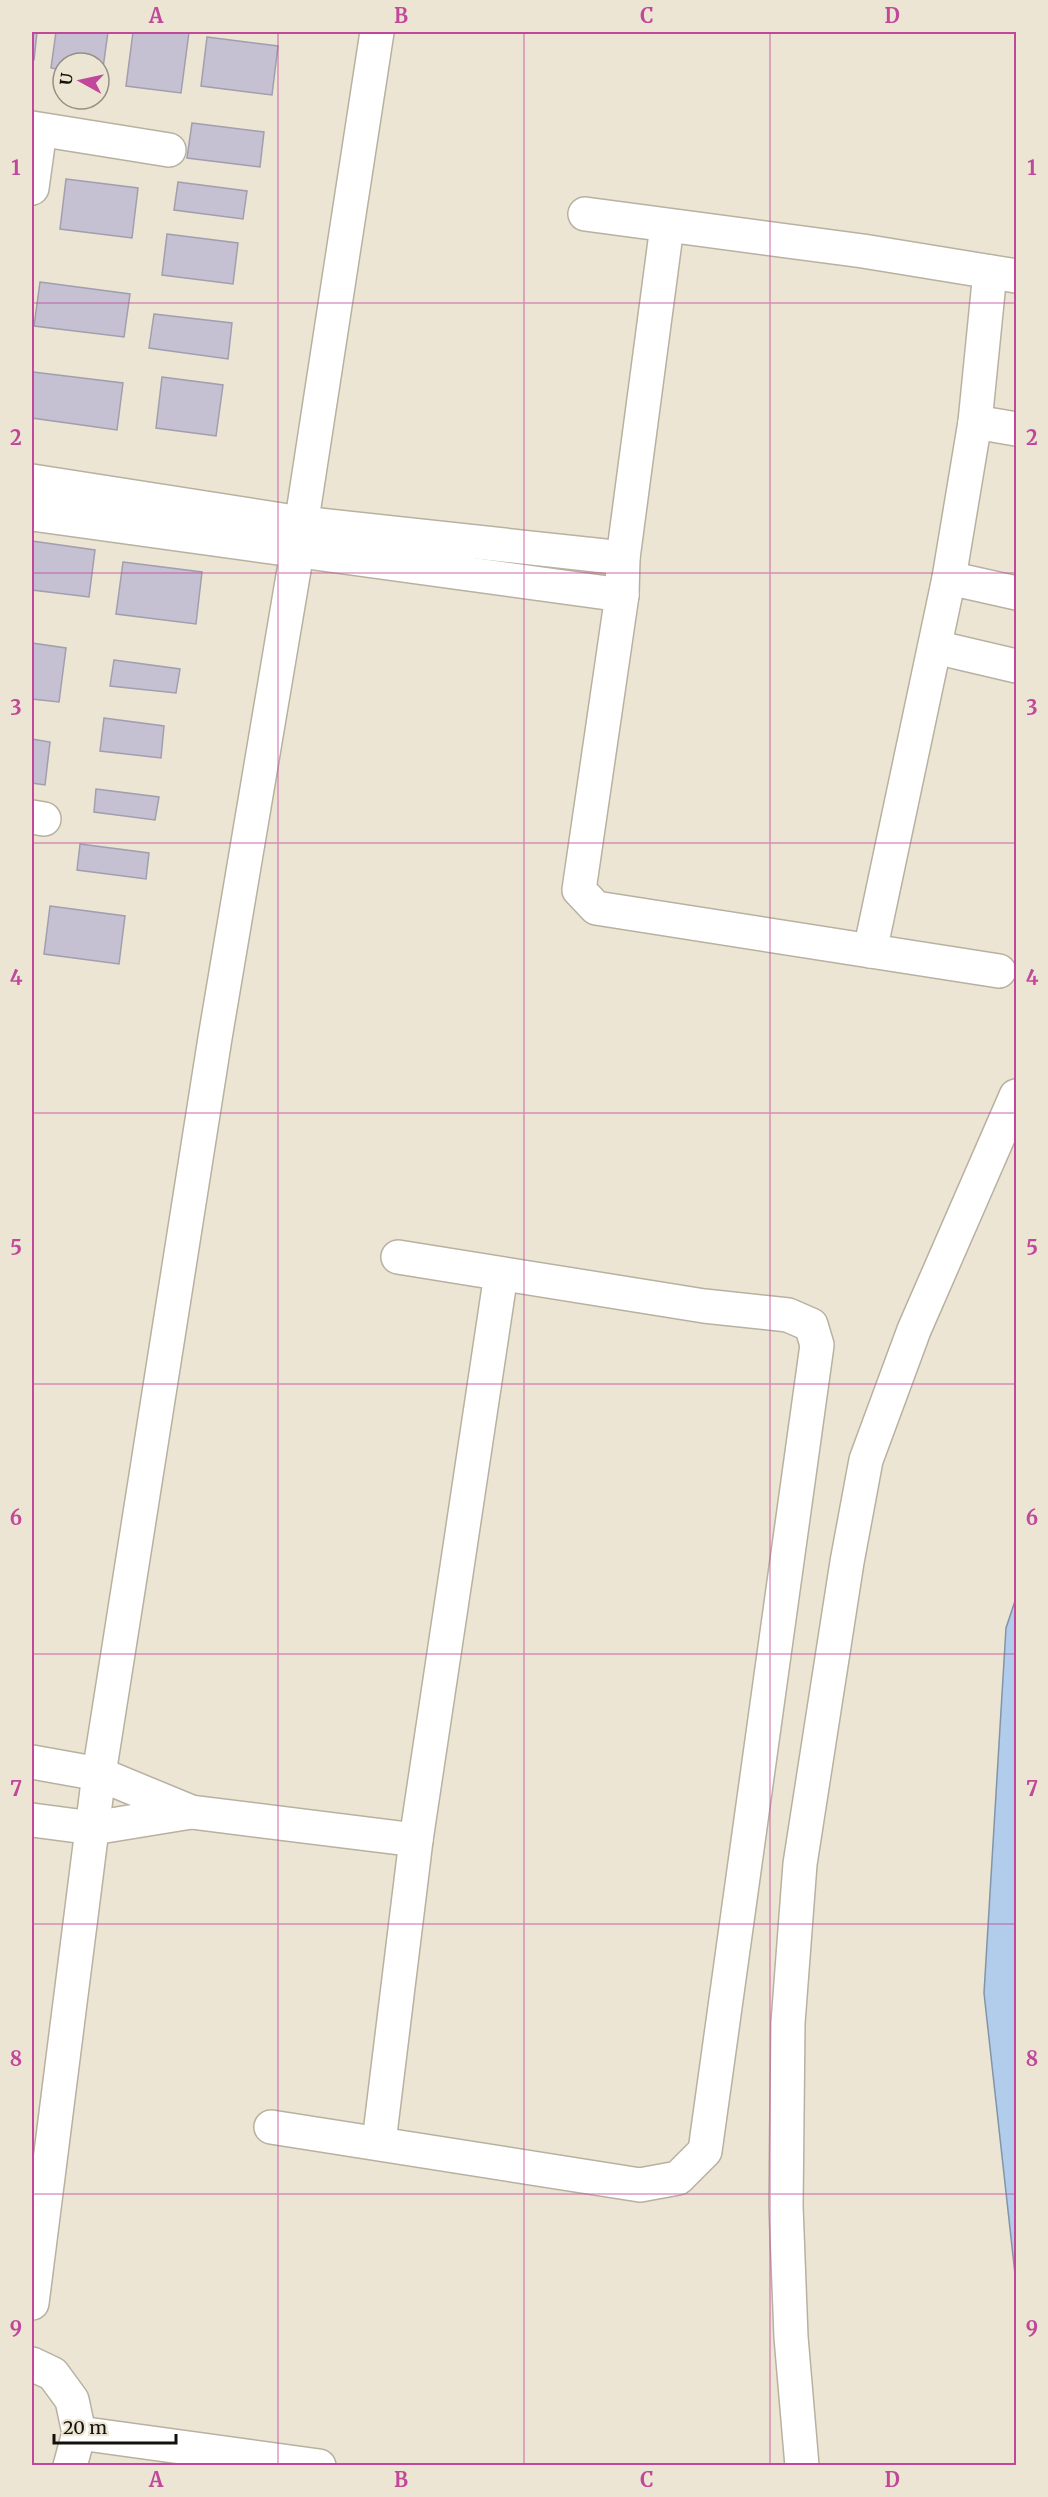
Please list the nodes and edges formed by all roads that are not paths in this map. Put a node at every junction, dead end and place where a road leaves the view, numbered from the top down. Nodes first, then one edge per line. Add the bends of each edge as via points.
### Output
1 (377, 32) edge
2 (36, 129) edge
3 (169, 150) dead end
4 (32, 188) edge
5 (585, 214) dead end
6 (667, 226) junction
7 (1003, 274) edge
8 (975, 422) junction
9 (1017, 429) edge
10 (32, 481) edge
11 (32, 514) edge
12 (299, 538) junction
13 (623, 558) junction
14 (948, 578) junction
15 (1017, 593) edge
16 (622, 595) junction
17 (935, 647) junction
18 (1017, 666) edge
19 (870, 951) junction
20 (999, 971) dead end
21 (1017, 1096) edge
22 (398, 1257) dead end
23 (501, 1274) junction
24 (32, 1762) edge
25 (99, 1774) junction
26 (191, 1812) junction
27 (32, 1820) edge
28 (93, 1828) junction
29 (416, 1840) junction
30 (271, 2127) dead end
31 (380, 2142) junction
32 (32, 2303) edge
33 (32, 2364) edge
34 (79, 2433) junction
35 (70, 2466) edge
36 (318, 2466) edge
37 (802, 2466) edge

1 - 12 street
2 - 3 street
2 - 4 street
5 - 6 street
6 - 7 street
6 - 13 street
7 - 8 street
8 - 9 street
8 - 14 street
10 - 12 street
11 - 12 street
12 - 13 street
12 - 16 street
12 - 25 street via 215,1038
13 - 16 street
14 - 15 street
14 - 17 street
16 - 19 street via 579,890 596,908
17 - 18 street
17 - 19 street
19 - 20 street
21 - 37 street via 914,1330 866,1460 847,1562 800,1864 788,2023 786,2183 791,2337
22 - 23 street
23 - 29 street
23 - 31 street via 788,1315 811,1325 817,1345 748,1848 705,2151 678,2178 640,2185
24 - 25 street
25 - 26 street
25 - 28 street
26 - 28 street
26 - 29 street
27 - 28 street
28 - 32 street
29 - 31 street
30 - 31 street
33 - 34 street via 53,2374 72,2400
34 - 35 street
34 - 36 street

